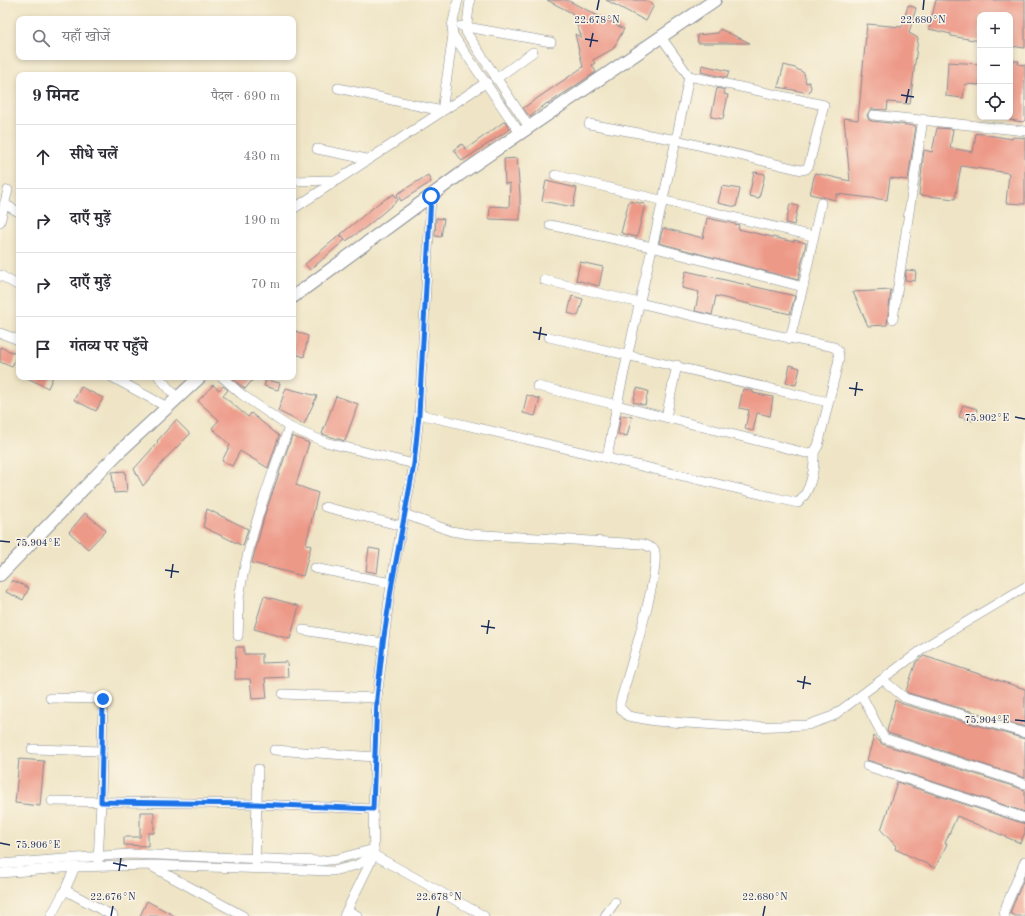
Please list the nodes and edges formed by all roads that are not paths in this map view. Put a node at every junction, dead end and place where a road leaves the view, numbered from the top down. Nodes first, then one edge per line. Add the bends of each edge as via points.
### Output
1 (458, 0) edge
2 (470, 0) edge
3 (715, 0) edge
4 (466, 26) junction
5 (453, 31) junction
6 (661, 37) junction
7 (551, 42) dead end
8 (533, 52) dead end
9 (489, 68) junction
10 (481, 74) junction
11 (689, 76) junction
12 (496, 79) junction
13 (486, 82) junction
14 (338, 88) dead end
15 (442, 111) junction
16 (873, 115) dead end
17 (923, 119) junction
18 (589, 124) dead end
19 (525, 130) junction
20 (1025, 131) edge
21 (677, 140) junction
22 (317, 149) dead end
23 (367, 159) junction
24 (555, 175) dead end
25 (337, 180) junction
26 (296, 181) edge
27 (8, 190) dead end
28 (431, 196) junction
29 (663, 201) junction
30 (821, 203) dead end
31 (4, 204) junction
32 (296, 207) edge
33 (16, 210) edge
34 (0, 222) edge
35 (550, 225) dead end
36 (813, 236) junction
37 (652, 247) junction
38 (0, 275) edge
39 (544, 280) dead end
40 (16, 284) edge
41 (803, 286) junction
42 (296, 295) edge
43 (641, 302) junction
44 (893, 319) dead end
45 (0, 333) edge
46 (549, 337) dead end
47 (16, 339) edge
48 (790, 339) junction
49 (628, 354) junction
50 (677, 366) junction
51 (118, 380) edge
52 (162, 380) edge
53 (197, 380) edge
54 (225, 380) edge
55 (537, 386) dead end
56 (177, 398) junction
57 (828, 402) junction
58 (617, 405) junction
59 (167, 407) junction
60 (419, 414) junction
61 (666, 417) junction
62 (289, 426) junction
63 (814, 452) junction
64 (608, 458) junction
65 (414, 464) junction
66 (326, 507) dead end
67 (404, 514) junction
68 (402, 526) junction
69 (314, 568) dead end
70 (0, 575) edge
71 (392, 583) junction
72 (1025, 587) edge
73 (303, 630) dead end
74 (238, 636) dead end
75 (383, 643) junction
76 (883, 680) junction
77 (283, 694) dead end
78 (862, 696) junction
79 (50, 698) dead end
80 (377, 698) junction
81 (1025, 733) edge
82 (32, 749) dead end
83 (274, 750) dead end
84 (102, 751) junction
85 (375, 757) junction
86 (867, 766) dead end
87 (258, 769) dead end
88 (1025, 784) edge
89 (52, 801) dead end
90 (101, 802) junction
91 (256, 804) junction
92 (373, 809) junction
93 (1025, 818) edge
94 (374, 852) junction
95 (98, 855) junction
96 (255, 858) junction
97 (1025, 861) edge
98 (0, 864) edge
99 (150, 865) junction
100 (98, 866) junction
101 (75, 867) junction
102 (255, 870) junction
103 (0, 873) edge
104 (65, 890) junction
105 (615, 902) dead end
106 (345, 913) edge
107 (51, 916) edge
108 (113, 916) edge
109 (244, 916) edge
110 (358, 916) edge
111 (484, 916) edge
112 (605, 916) edge
113 (1005, 916) edge

1 - 5 street
2 - 4 street
3 - 6 main road
4 - 5 street
4 - 7 street
4 - 9 street via 466,32
5 - 10 street
5 - 15 street
6 - 11 street
6 - 19 main road
8 - 12 street
9 - 10 street
9 - 12 street
10 - 13 street
11 - 21 street
11 - 21 street via 824,105 806,169 801,170
12 - 19 street
13 - 15 street
13 - 19 street
14 - 15 street
15 - 23 street
16 - 17 street
17 - 20 street
17 - 44 street
18 - 21 street
19 - 28 main road
21 - 29 street
22 - 23 street
23 - 25 street
24 - 29 street
25 - 26 street
25 - 32 street
27 - 31 street
28 - 42 main road
28 - 60 street
29 - 36 street
29 - 37 street
30 - 36 street
31 - 33 street
31 - 34 street
35 - 37 street
36 - 41 street
37 - 41 street
37 - 43 street
38 - 40 street
39 - 43 street
41 - 48 street
43 - 48 street
43 - 49 street
45 - 47 street
46 - 49 street
48 - 57 street via 834,347 838,351
49 - 50 street
49 - 58 street
50 - 57 street
50 - 61 street
51 - 59 street
52 - 56 street
53 - 56 main road
54 - 62 street via 241,394
55 - 58 street
56 - 59 main road
57 - 63 street via 818,446
58 - 61 street
58 - 64 street
59 - 70 main road via 118,453
60 - 64 street
60 - 65 street
61 - 63 street via 806,453
62 - 65 street via 325,442
62 - 74 street via 266,489 251,543 239,600
63 - 64 street via 815,466 805,496 798,503
65 - 67 street
66 - 68 street
67 - 68 street
67 - 78 street via 450,531 469,534 643,544 654,549 656,559 645,616 620,708 628,716 655,721 749,727 808,726 833,716
68 - 71 street
69 - 71 street
71 - 75 street
72 - 76 street via 931,643
73 - 75 street
75 - 80 street
76 - 78 street
76 - 81 street via 905,698
77 - 80 street
78 - 88 street via 884,738
79 - 84 street via 103,699
80 - 85 street
82 - 84 street
83 - 85 street
84 - 90 street
85 - 92 street
86 - 93 street
87 - 91 street
89 - 90 street
90 - 91 street
90 - 95 street
91 - 92 street
91 - 96 street
92 - 94 street
94 - 96 street via 329,861
94 - 102 street via 357,865 333,871
94 - 106 street
94 - 111 street
95 - 96 street via 156,854
95 - 98 street
95 - 100 street
96 - 102 street
97 - 113 street via 1004,911
99 - 100 street
99 - 102 street
99 - 109 street
100 - 101 street
101 - 103 street
101 - 104 street
104 - 107 street
104 - 108 street
105 - 112 street
106 - 110 street

